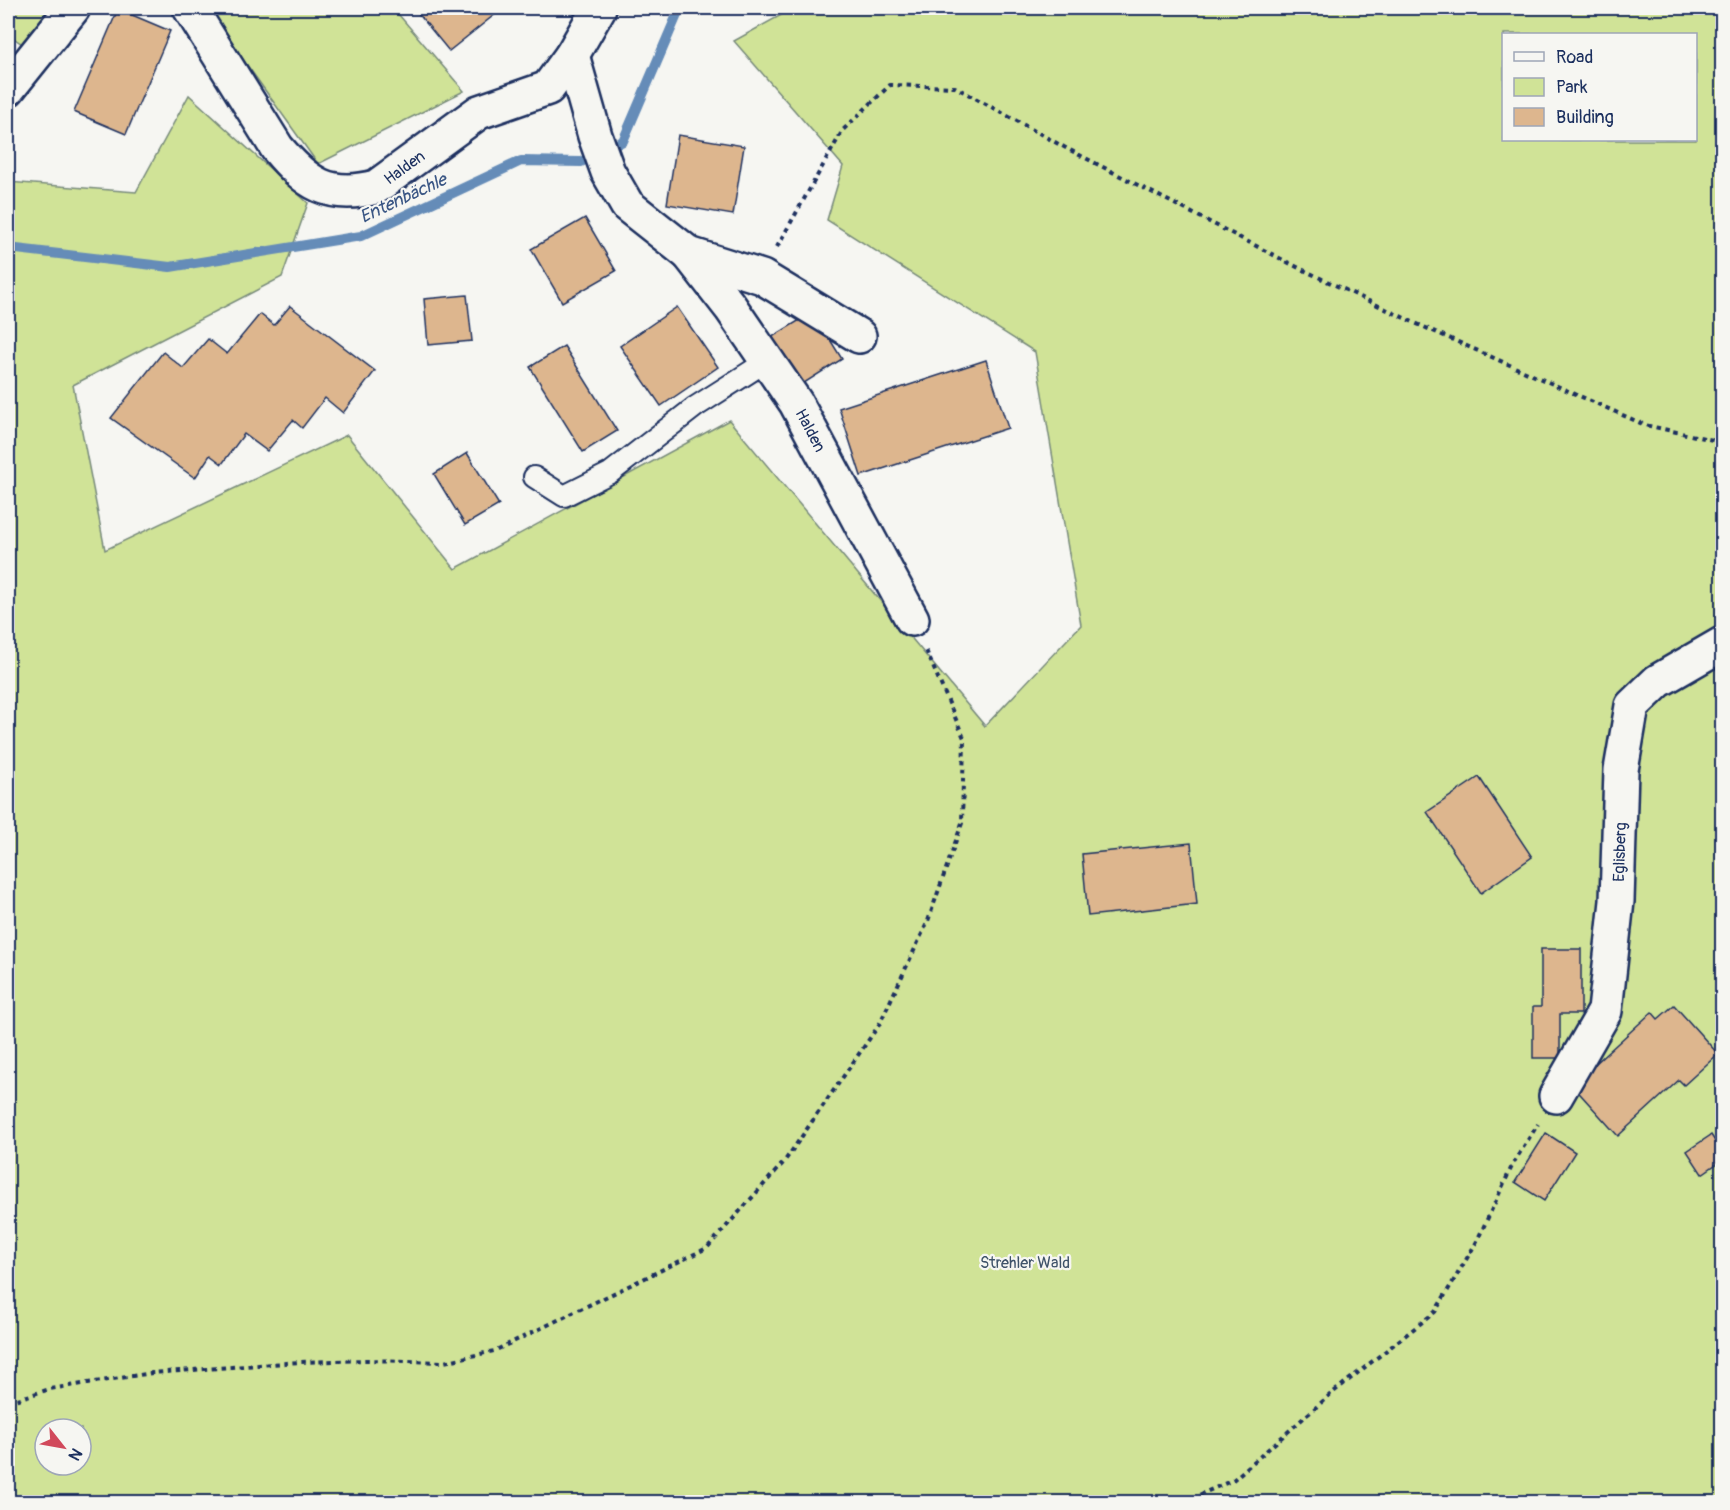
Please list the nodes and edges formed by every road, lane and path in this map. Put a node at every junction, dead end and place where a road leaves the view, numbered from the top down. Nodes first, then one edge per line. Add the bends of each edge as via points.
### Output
1 (73, 8) edge
2 (190, 8) edge
3 (598, 8) edge
4 (572, 55) junction
5 (8, 89) edge
6 (688, 254) junction
7 (762, 277) junction
8 (859, 336) dead end
9 (767, 361) junction
10 (1722, 442) edge
11 (534, 477) dead end
12 (912, 619) joint
13 (1722, 644) edge
14 (1556, 1096) joint
15 (8, 1402) edge
16 (1183, 1503) edge

1 - 5 street
2 - 4 street, Halden via 278,148 295,169 326,190 359,192 376,187 479,112 548,88
3 - 4 street, Halden
4 - 6 street, Halden via 608,172 627,205
6 - 7 street, Halden
6 - 9 street, Halden
7 - 8 street, Halden
7 - 10 path via 843,130 890,85 955,87 1293,265 1415,323 1645,425
9 - 11 lane via 694,407 610,473 564,496
9 - 12 street, Halden via 796,403
12 - 15 path via 964,738 962,823 927,921 879,1025 784,1162 706,1248 494,1351 444,1362 299,1362 152,1373 50,1389
13 - 14 street, Eglisberg via 1658,681 1632,706 1621,771 1617,901 1605,1011
14 - 16 path via 1514,1162 1476,1243 1435,1312 1331,1394 1233,1480

